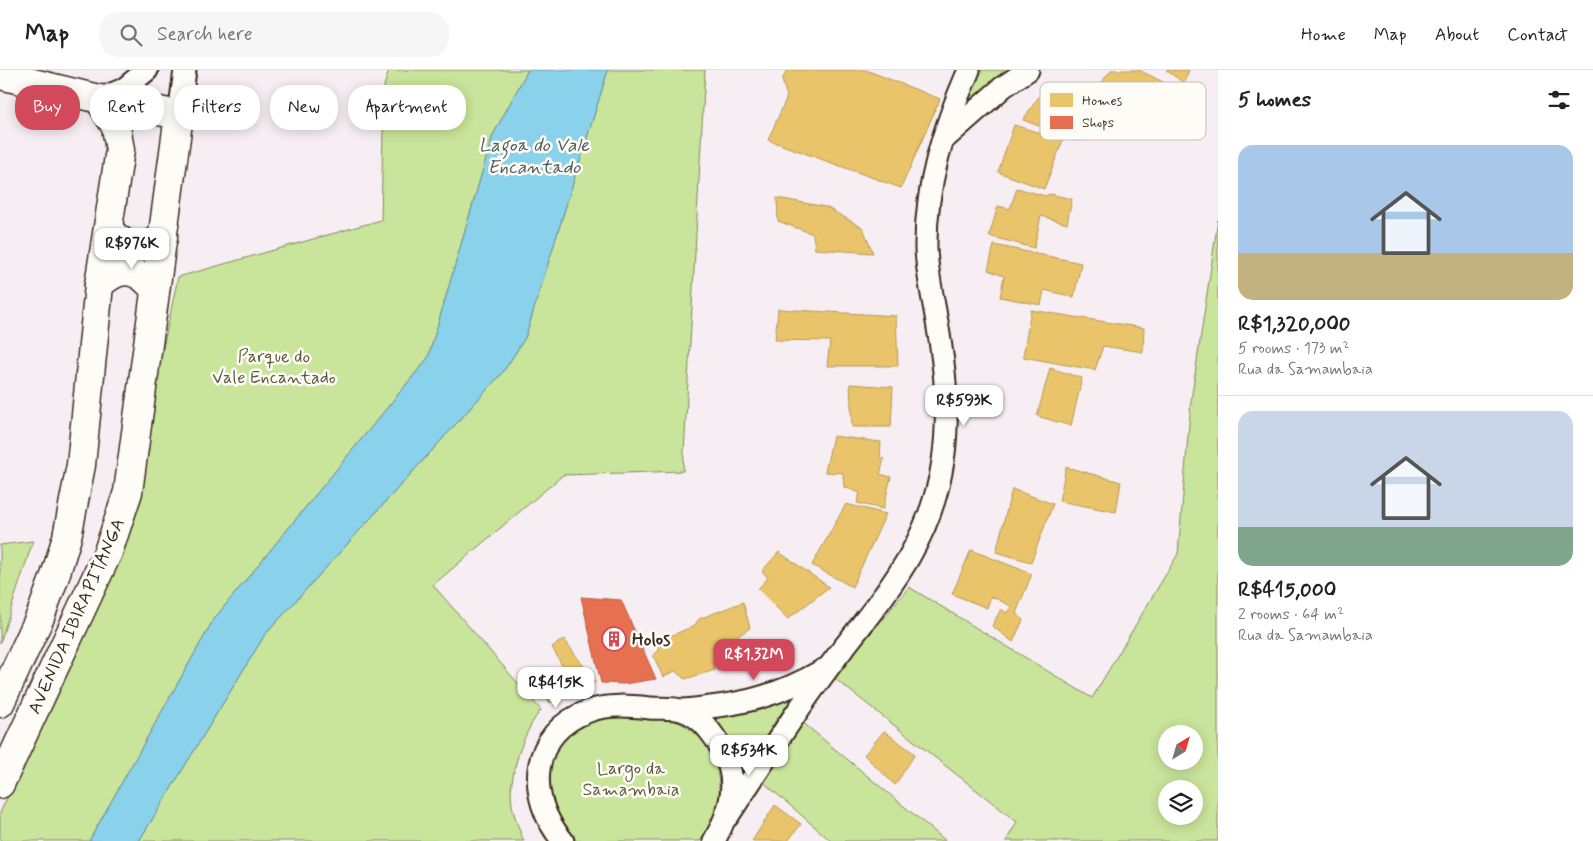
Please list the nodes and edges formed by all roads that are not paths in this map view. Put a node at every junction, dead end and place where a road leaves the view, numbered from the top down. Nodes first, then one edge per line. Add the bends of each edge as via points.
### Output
1 (147, 70) edge
2 (185, 70) edge
3 (969, 70) edge
4 (1028, 70) edge
5 (0, 75) edge
6 (129, 85) edge
7 (183, 85) edge
8 (90, 97) edge
9 (116, 130) edge
10 (177, 130) edge
11 (942, 141) junction
12 (108, 230) junction
13 (163, 238) junction
14 (99, 285) junction
15 (156, 290) junction
16 (829, 666) junction
17 (0, 703) edge
18 (684, 710) junction
19 (0, 784) edge
20 (728, 816) junction
21 (563, 841) edge
22 (714, 841) edge

1 - 6 street
2 - 7 street, AVENIDA IBIRAPITANGA
3 - 11 street
4 - 11 street via 1003,87
5 - 8 main road
9 - 12 main road, AVENIDA IBIRAPITANGA via 120,150
10 - 13 main road, AVENIDA IBIRAPITANGA
11 - 16 street via 932,178 926,250 945,373 944,460 936,497 915,550 886,594
12 - 13 main road via 137,249
12 - 14 main road, AVENIDA IBIRAPITANGA
13 - 15 main road, AVENIDA IBIRAPITANGA
14 - 15 main road via 109,275 130,271 144,278
14 - 17 main road, AVENIDA IBIRAPITANGA via 81,465 67,537 40,617
15 - 19 main road, AVENIDA IBIRAPITANGA via 134,457 119,521 73,632
16 - 18 street via 772,696
16 - 20 street
18 - 20 street via 714,736 725,756 732,794
18 - 21 street via 607,707 590,710 559,729 546,746 538,766 538,788 545,814
20 - 22 street

